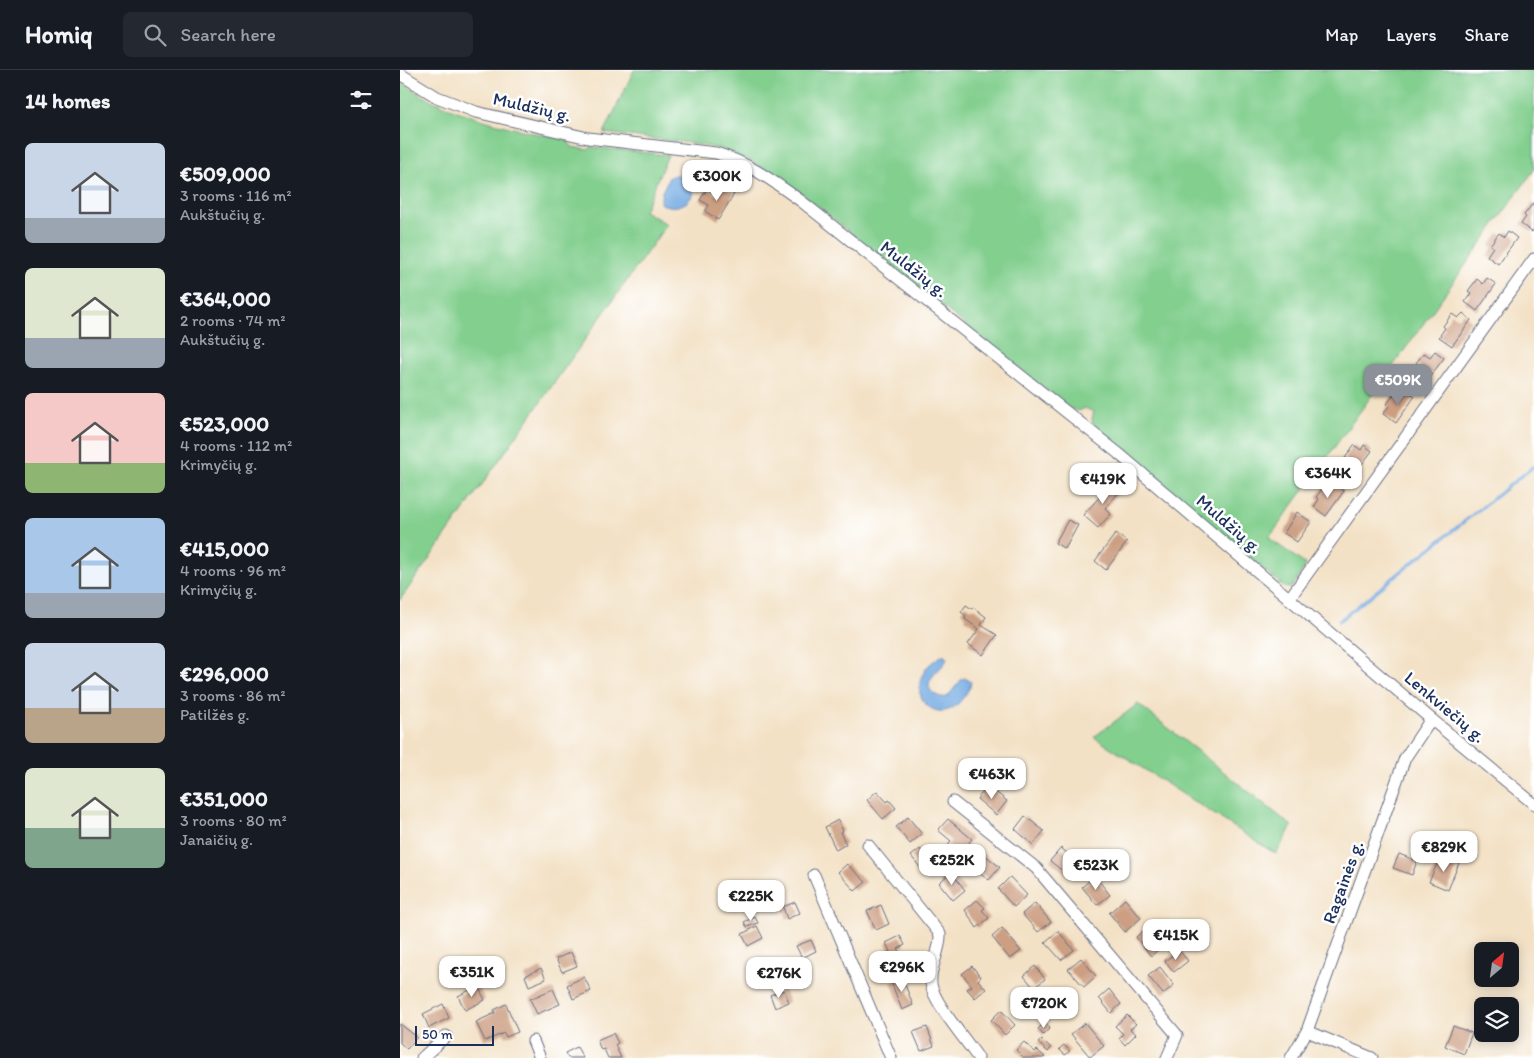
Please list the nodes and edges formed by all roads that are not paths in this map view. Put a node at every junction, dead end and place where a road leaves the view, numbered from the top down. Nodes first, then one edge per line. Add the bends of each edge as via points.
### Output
1 (400, 74) edge
2 (1534, 259) edge
3 (1289, 599) junction
4 (1334, 637) joint
5 (1431, 719) junction
6 (953, 802) dead end
7 (1534, 804) edge
8 (868, 845) dead end
9 (814, 875) dead end
10 (1307, 1031) junction
11 (446, 1036) dead end
12 (533, 1041) dead end
13 (422, 1058) edge
14 (540, 1058) edge
15 (891, 1058) edge
16 (978, 1058) edge
17 (1167, 1058) edge
18 (1291, 1058) edge
19 (1372, 1058) edge

1 - 3 street, Muldžių g. via 437,97 476,112 588,138 716,154 754,168 801,201 1095,435
2 - 3 street
3 - 4 street, Muldžių g.
4 - 5 street, Lenkviečių g.
5 - 7 street, Lenkviečių g.
5 - 10 street, Ragainės g. via 1406,758
6 - 17 street via 1036,868 1177,1035
8 - 16 street via 940,934 930,984 951,1021
9 - 15 street
10 - 18 street, Ragainės g.
10 - 19 street
11 - 13 street
12 - 14 street

